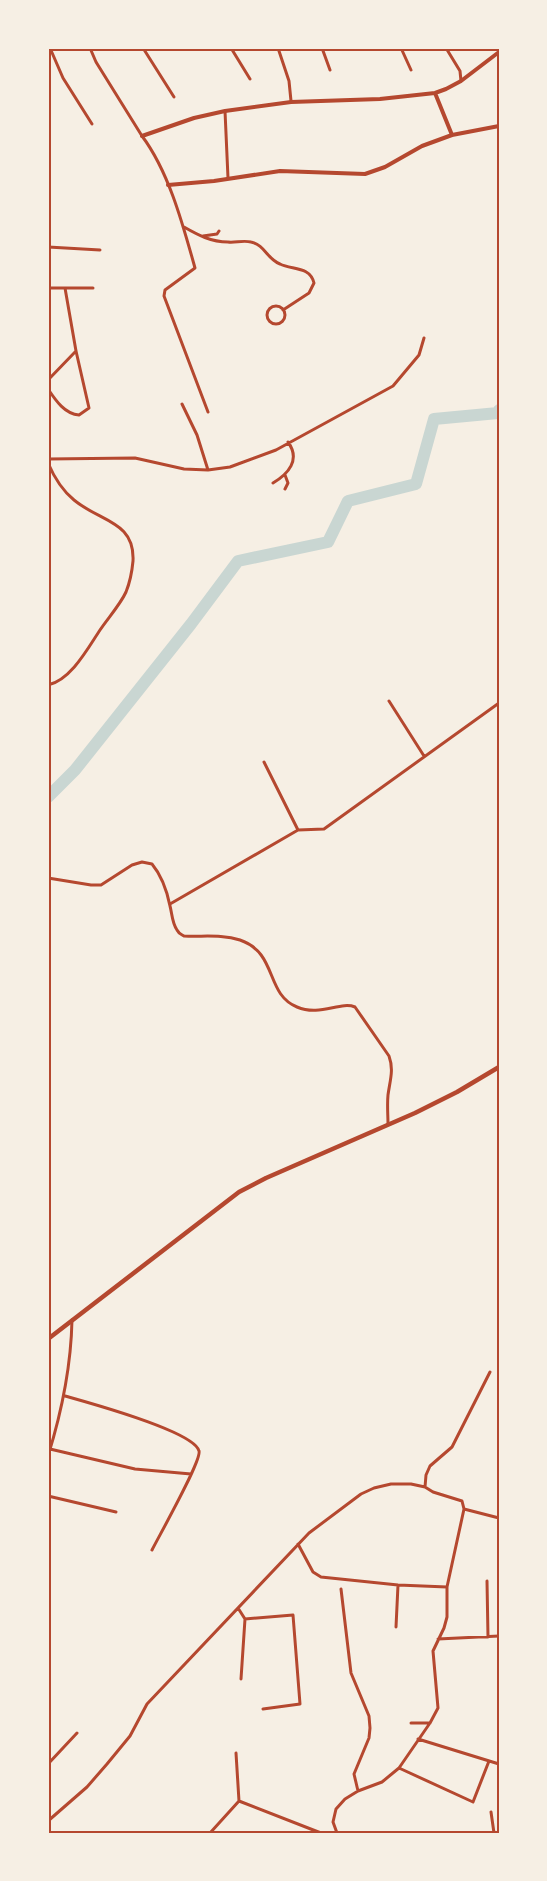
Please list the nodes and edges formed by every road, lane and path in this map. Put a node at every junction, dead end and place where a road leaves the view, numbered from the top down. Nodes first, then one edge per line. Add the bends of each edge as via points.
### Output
1 (50, 48) edge
2 (90, 48) edge
3 (143, 48) edge
4 (231, 48) edge
5 (278, 48) edge
6 (322, 48) edge
7 (401, 48) edge
8 (446, 48) edge
9 (499, 52) edge
10 (330, 70) dead end
11 (411, 70) dead end
12 (250, 79) dead end
13 (461, 81) junction
14 (435, 93) junction
15 (174, 97) dead end
16 (291, 102) junction
17 (225, 111) junction
18 (92, 124) dead end
19 (499, 126) edge
20 (453, 135) junction
21 (142, 136) junction
22 (228, 178) junction
23 (168, 185) junction
24 (184, 227) junction
25 (219, 231) dead end
26 (198, 236) junction
27 (48, 247) edge
28 (100, 250) dead end
29 (48, 288) edge
30 (65, 288) junction
31 (93, 288) dead end
32 (284, 310) junction
33 (424, 338) dead end
34 (76, 351) junction
35 (48, 380) edge
36 (48, 389) edge
37 (182, 404) dead end
38 (208, 412) dead end
39 (288, 442) junction
40 (48, 461) edge
41 (208, 470) junction
42 (285, 475) junction
43 (273, 483) dead end
44 (285, 489) dead end
45 (48, 685) edge
46 (389, 701) dead end
47 (499, 703) edge
48 (424, 756) junction
49 (264, 762) dead end
50 (298, 830) junction
51 (48, 878) edge
52 (170, 904) junction
53 (498, 1068) edge
54 (388, 1124) junction
55 (72, 1320) junction
56 (48, 1339) edge
57 (490, 1372) dead end
58 (65, 1396) junction
59 (50, 1443) edge
60 (50, 1449) junction
61 (48, 1456) edge
62 (191, 1474) junction
63 (425, 1487) junction
64 (48, 1496) edge
65 (464, 1509) junction
66 (116, 1512) dead end
67 (499, 1518) edge
68 (298, 1544) junction
69 (152, 1550) dead end
70 (487, 1581) dead end
71 (398, 1585) junction
72 (447, 1587) junction
73 (341, 1589) dead end
74 (238, 1608) junction
75 (245, 1619) junction
76 (396, 1627) dead end
77 (499, 1636) edge
78 (488, 1637) junction
79 (438, 1639) junction
80 (241, 1679) dead end
81 (263, 1709) dead end
82 (411, 1723) dead end
83 (430, 1723) junction
84 (77, 1733) dead end
85 (417, 1739) junction
86 (236, 1753) dead end
87 (489, 1761) junction
88 (48, 1764) edge
89 (499, 1764) edge
90 (399, 1768) junction
91 (358, 1791) junction
92 (239, 1801) junction
93 (491, 1812) dead end
94 (48, 1821) edge
95 (210, 1833) edge
96 (321, 1833) edge
97 (337, 1833) edge
98 (494, 1833) edge

1 - 18 street via 63,78
2 - 21 street
3 - 15 street
4 - 12 street
5 - 16 street
6 - 10 street
7 - 11 street
8 - 13 street via 460,71
9 - 13 street
13 - 14 street
14 - 16 street
14 - 20 street
16 - 17 street
17 - 21 street
17 - 22 street
19 - 20 street
20 - 22 street via 365,174 280,171
21 - 23 street
22 - 23 street
23 - 24 street
24 - 26 street
24 - 38 street via 195,268 165,290 164,296
25 - 26 street
26 - 32 street via 259,245 274,262 309,274 314,283 312,289
27 - 28 street
29 - 30 street
30 - 31 street
30 - 34 street
32 - 32 street via 279,306 270,308 267,319 280,323
33 - 39 street via 419,356 393,386
34 - 35 street
34 - 36 street via 89,408 79,416 71,415
37 - 41 street
39 - 41 street via 230,467
39 - 42 street via 294,457
40 - 41 street via 135,458
40 - 45 street via 54,476 74,500 121,529 129,536 133,549 132,572 125,594 74,668
42 - 43 street
42 - 44 street
46 - 48 street
47 - 48 street
48 - 50 street via 324,829
49 - 50 street
50 - 52 street
51 - 52 street via 101,885 132,865 152,864
52 - 54 street via 180,934 238,939 252,945 263,956 279,993 289,1003 315,1012 347,1005 358,1010 391,1062
53 - 54 main road
54 - 55 main road via 239,1192
55 - 56 main road
55 - 58 street
57 - 63 street via 452,1447 430,1466
58 - 59 street
58 - 62 street via 143,1419 185,1439 199,1450
59 - 60 street
60 - 61 street
60 - 62 street via 135,1469
62 - 69 street
63 - 65 street via 462,1501
63 - 68 street via 391,1484 374,1488
64 - 66 street
65 - 67 street
65 - 72 street
68 - 71 street via 313,1572 321,1577
68 - 74 street
70 - 78 street
71 - 72 street
71 - 76 street
72 - 79 street via 447,1617
73 - 91 street via 351,1673 369,1716 369,1738 354,1774
74 - 75 street
74 - 94 street via 147,1704 130,1736 87,1787
75 - 80 street
75 - 81 street via 293,1616 300,1704
77 - 78 street
78 - 79 street
79 - 83 street via 432,1651 438,1708
82 - 83 street
83 - 85 street
84 - 88 street
85 - 87 street
85 - 90 street
86 - 92 street
87 - 89 street
87 - 90 street via 473,1802
90 - 91 street via 382,1782
91 - 97 street via 336,1809 333,1822
92 - 95 street
92 - 96 street
93 - 98 street

